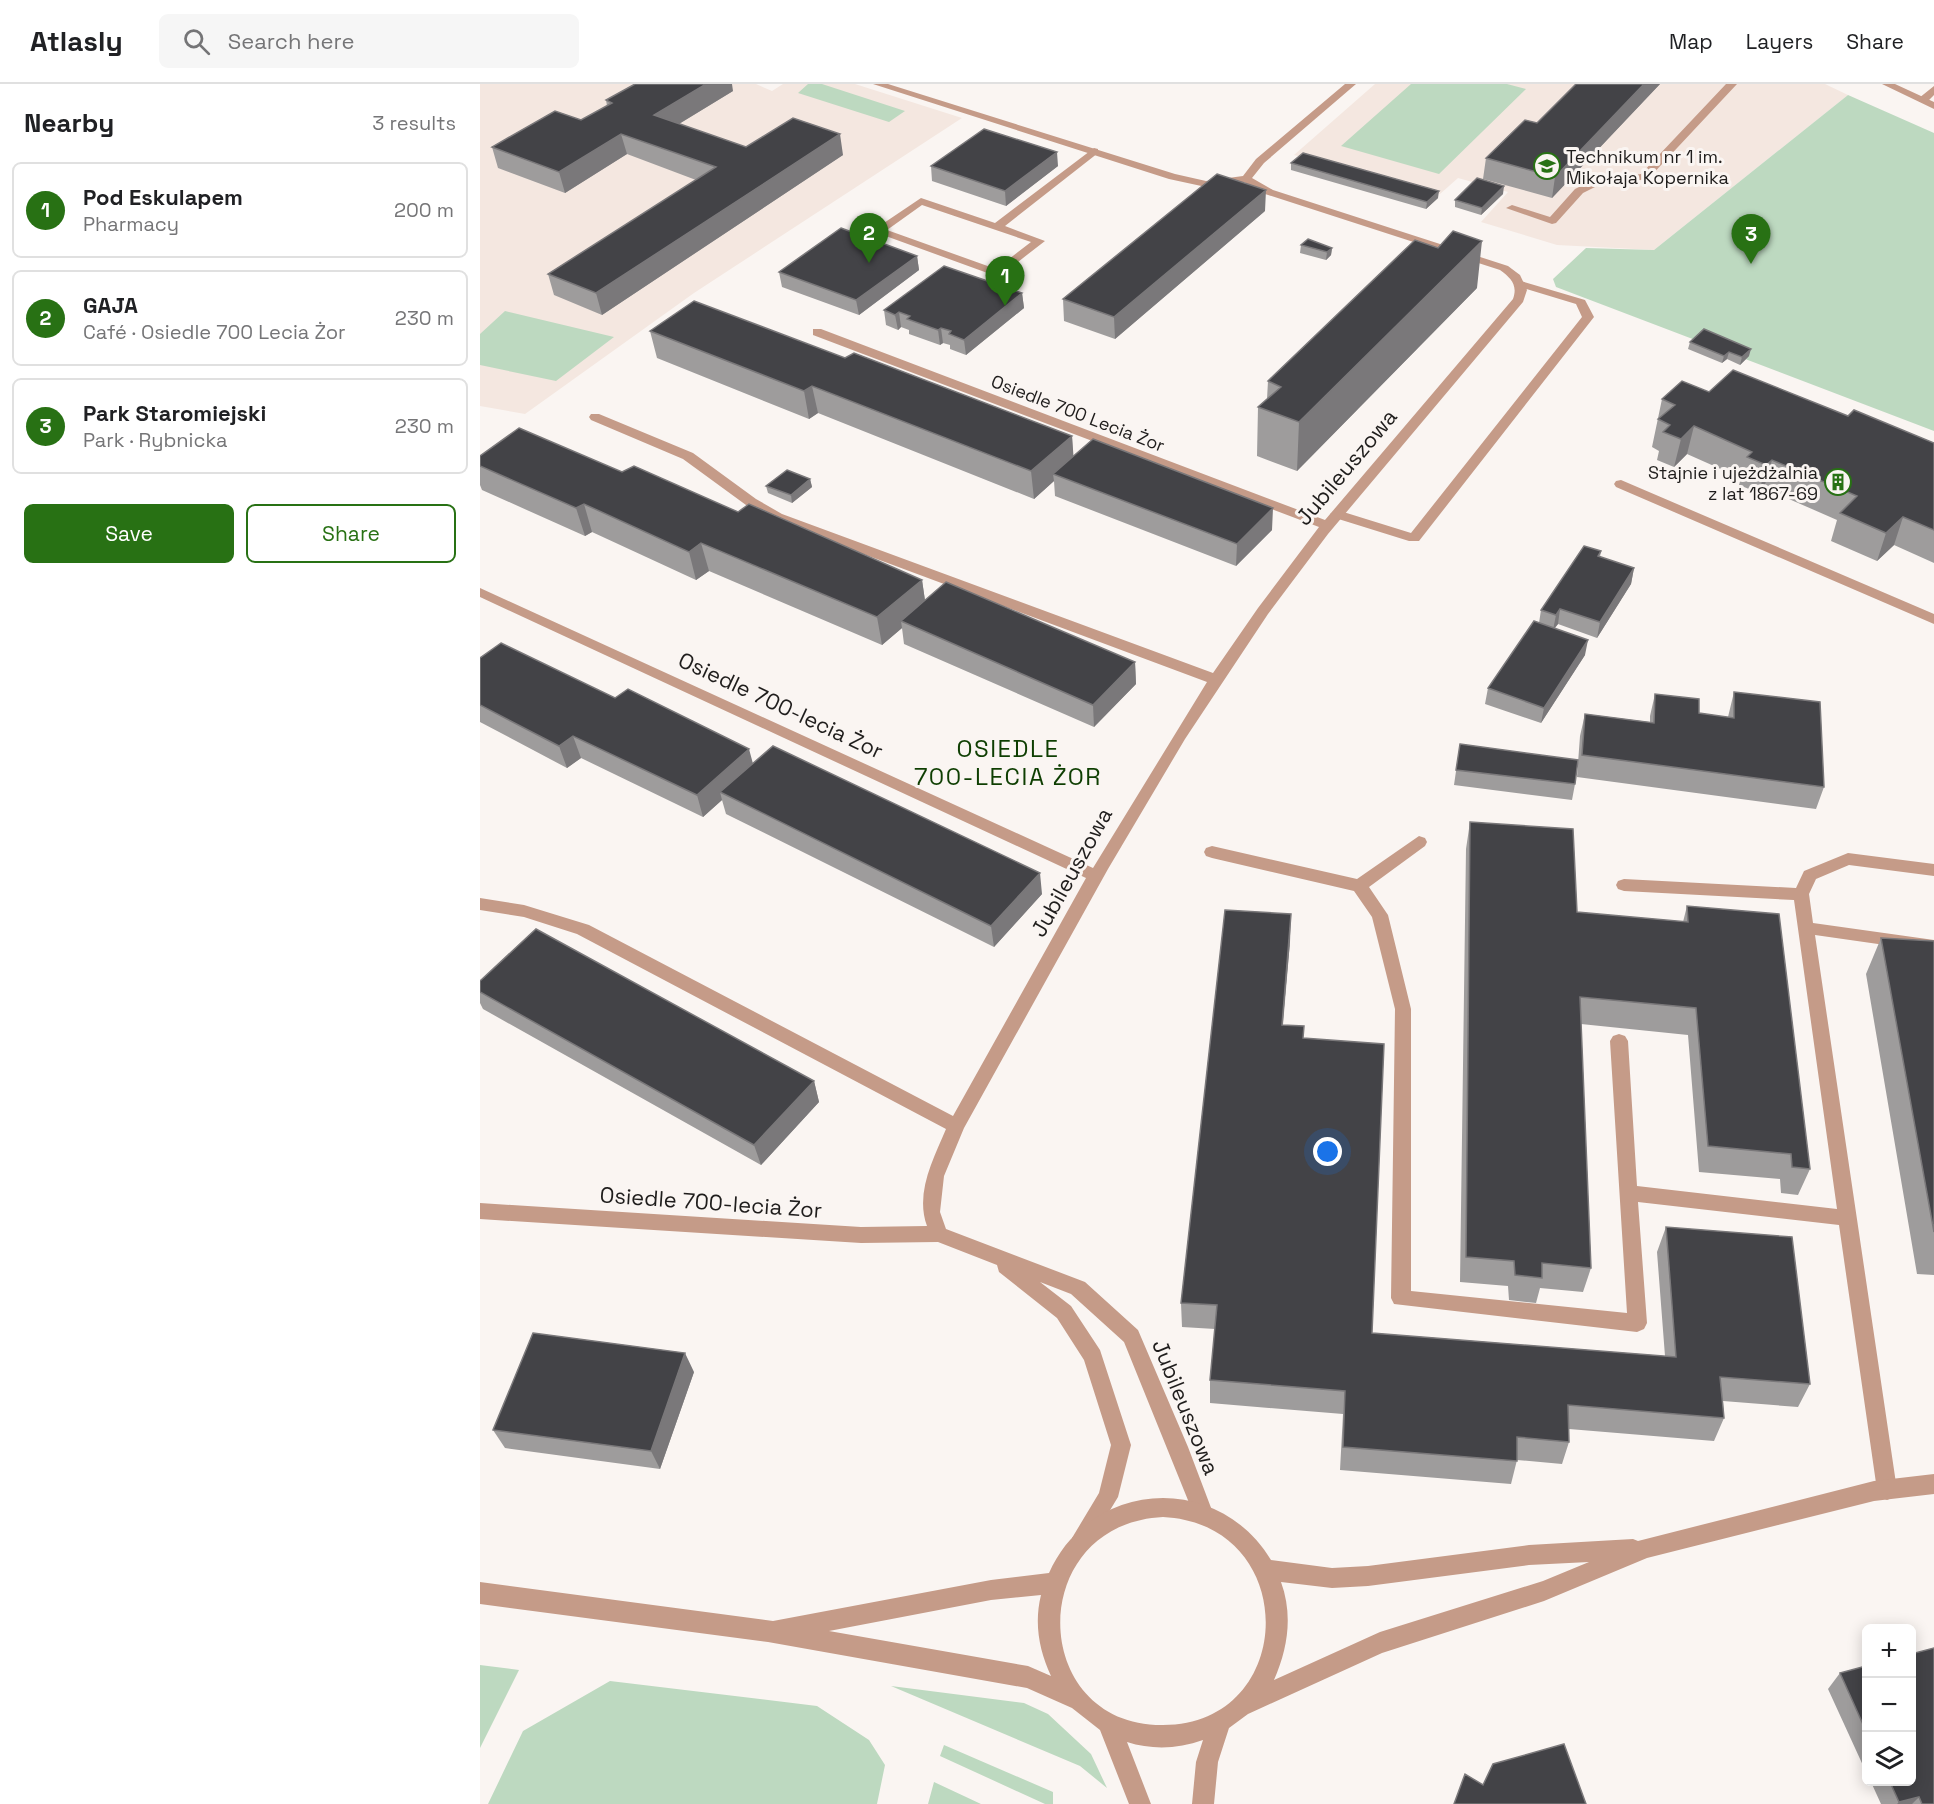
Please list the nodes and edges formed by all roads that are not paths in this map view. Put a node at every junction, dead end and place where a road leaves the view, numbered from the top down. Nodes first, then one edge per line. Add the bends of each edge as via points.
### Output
1 (878, 84) edge
2 (1351, 84) edge
3 (1732, 84) edge
4 (1887, 84) edge
5 (1934, 89) edge
6 (1923, 100) junction
7 (1934, 106) edge
8 (1094, 152) junction
9 (1246, 179) junction
10 (1512, 208) dead end
11 (997, 227) junction
12 (1521, 284) junction
13 (817, 333) dead end
14 (595, 417) dead end
15 (1621, 484) dead end
16 (1337, 514) junction
17 (1327, 525) junction
18 (480, 592) edge
19 (1934, 619) edge
20 (1216, 680) junction
21 (1419, 842) dead end
22 (1212, 852) dead end
23 (1934, 870) edge
24 (1096, 876) junction
25 (1624, 885) dead end
26 (1359, 886) junction
27 (1801, 894) junction
28 (480, 904) edge
29 (1808, 928) junction
30 (1934, 946) edge
31 (1619, 1041) edge
32 (956, 1126) junction
33 (1628, 1193) junction
34 (480, 1211) edge
35 (1849, 1218) junction
36 (939, 1234) junction
37 (993, 1256) junction
38 (1934, 1485) edge
39 (1887, 1490) junction
40 (1203, 1513) junction
41 (1079, 1544) junction
42 (1646, 1548) junction
43 (1268, 1570) junction
44 (1054, 1583) junction
45 (480, 1593) edge
46 (768, 1631) junction
47 (1076, 1700) junction
48 (1241, 1706) junction
49 (1221, 1720) junction
50 (1108, 1724) junction
51 (1140, 1804) edge
52 (1203, 1804) edge

1 - 8 street
2 - 9 street via 1260,161
3 - 10 street via 1644,177 1597,182 1580,191 1552,221
4 - 6 street
5 - 6 street
6 - 7 street
8 - 9 street via 1206,184
8 - 11 street
9 - 12 street via 1269,192 1504,267
11 - 11 street via 921,201 878,231 997,273 1039,241
12 - 16 street, Jubileuszowa via 1519,300
12 - 16 street via 1581,302 1588,318 1414,538
13 - 17 street, Osiedle 700 Lecia Żor
14 - 20 street via 688,456 777,517
15 - 19 street
16 - 17 street, Jubileuszowa
17 - 20 street, Jubileuszowa
18 - 24 street, Osiedle 700-lecia Żor
20 - 24 street, Jubileuszowa
21 - 26 street
22 - 26 street
23 - 27 street via 1848,860 1810,875
24 - 32 street, Jubileuszowa
25 - 27 street
26 - 33 street via 1380,915 1403,1009 1401,1298 1637,1323
27 - 29 street
28 - 32 street via 524,911 583,929
29 - 30 street
29 - 35 street
31 - 33 street
32 - 36 street, Jubileuszowa via 935,1176 931,1212
33 - 35 street
34 - 36 street, Osiedle 700-lecia Żor via 861,1235
35 - 39 street
36 - 37 street, Jubileuszowa
37 - 40 street, Jubileuszowa via 1078,1288 1131,1336
37 - 41 street, Jubileuszowa via 1064,1312 1093,1356 1121,1445 1108,1497
38 - 39 street
39 - 42 street
40 - 41 street via 1170,1506 1137,1510 1105,1523
40 - 43 street via 1231,1528 1254,1549
41 - 44 street
42 - 43 street via 1529,1555 1368,1576 1332,1578
42 - 48 street via 1544,1591 1380,1643
43 - 48 street via 1279,1610 1276,1645 1263,1678
44 - 46 street via 991,1590
44 - 47 street via 1047,1614 1049,1644 1059,1674
45 - 46 street
46 - 47 street via 1028,1677
47 - 50 street
48 - 49 street
49 - 50 street via 1184,1735 1145,1736
49 - 52 street via 1207,1762
50 - 51 street

